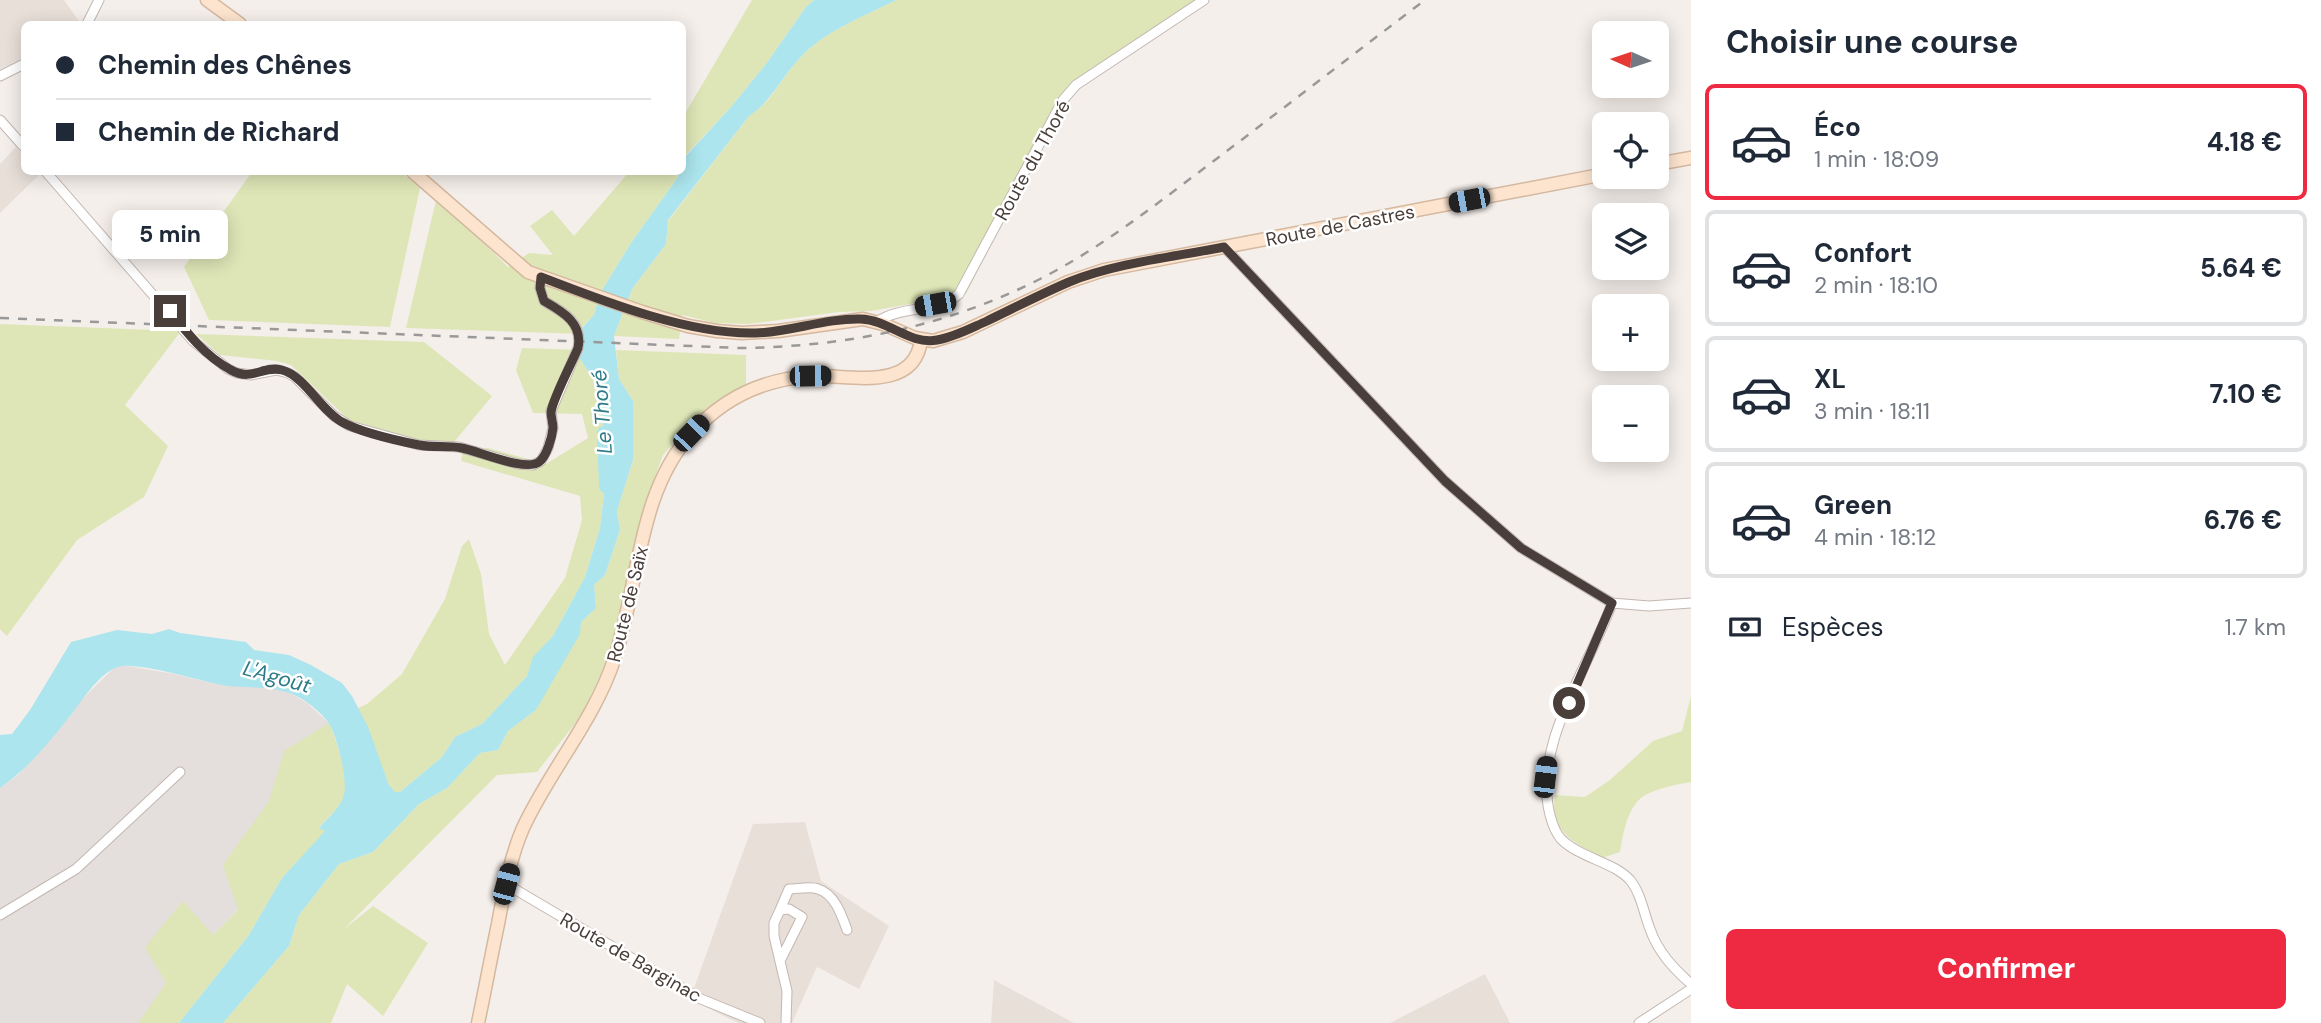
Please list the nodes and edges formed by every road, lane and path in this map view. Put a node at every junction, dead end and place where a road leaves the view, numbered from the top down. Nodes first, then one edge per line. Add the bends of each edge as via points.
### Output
1 (99, 0) edge
2 (207, 0) edge
3 (1204, 0) edge
4 (88, 21) edge
5 (236, 21) edge
6 (21, 66) edge
7 (0, 76) edge
8 (0, 120) edge
9 (21, 144) edge
10 (1691, 158) edge
11 (1669, 162) edge
12 (49, 175) edge
13 (416, 175) edge
14 (1592, 176) edge
15 (1224, 247) junction
16 (541, 277) junction
17 (877, 321) junction
18 (921, 340) junction
19 (1612, 603) junction
20 (1691, 603) edge
21 (180, 772) dead end
22 (506, 884) junction
23 (780, 910) junction
24 (0, 915) edge
25 (847, 930) dead end
26 (780, 961) junction
27 (1691, 986) edge
28 (478, 1023) edge
29 (760, 1023) edge
30 (786, 1023) edge
31 (1639, 1023) edge

1 - 4 street
2 - 5 main road
3 - 17 street, Route du Thoré via 1076,85 1063,100 959,293
6 - 7 street
8 - 9 street
10 - 11 main road
12 - 16 street via 193,341 228,369 251,376 282,370 342,422 419,445 459,447 518,464 541,461 553,428 551,411 580,339 569,316 544,301
13 - 16 main road via 528,272
14 - 15 main road, Route de Castres
15 - 18 main road, Route de Castres via 1087,276 963,332
15 - 19 street via 1445,481 1521,548
16 - 17 main road via 688,326 729,333
17 - 18 main road
18 - 22 main road, Route de Saïx via 910,364 888,376 799,377 754,389 718,409 681,445 653,501 606,681 523,828
19 - 20 street
19 - 27 street via 1551,747 1545,777 1547,802 1560,837 1630,880 1656,944
21 - 24 street via 76,869
22 - 28 main road, Route de Saïx
22 - 29 street, Route de Barginac via 701,999
23 - 25 street via 789,889 819,889 832,899
23 - 26 street via 774,936
23 - 26 street via 803,916
26 - 30 street via 787,991
27 - 31 street

